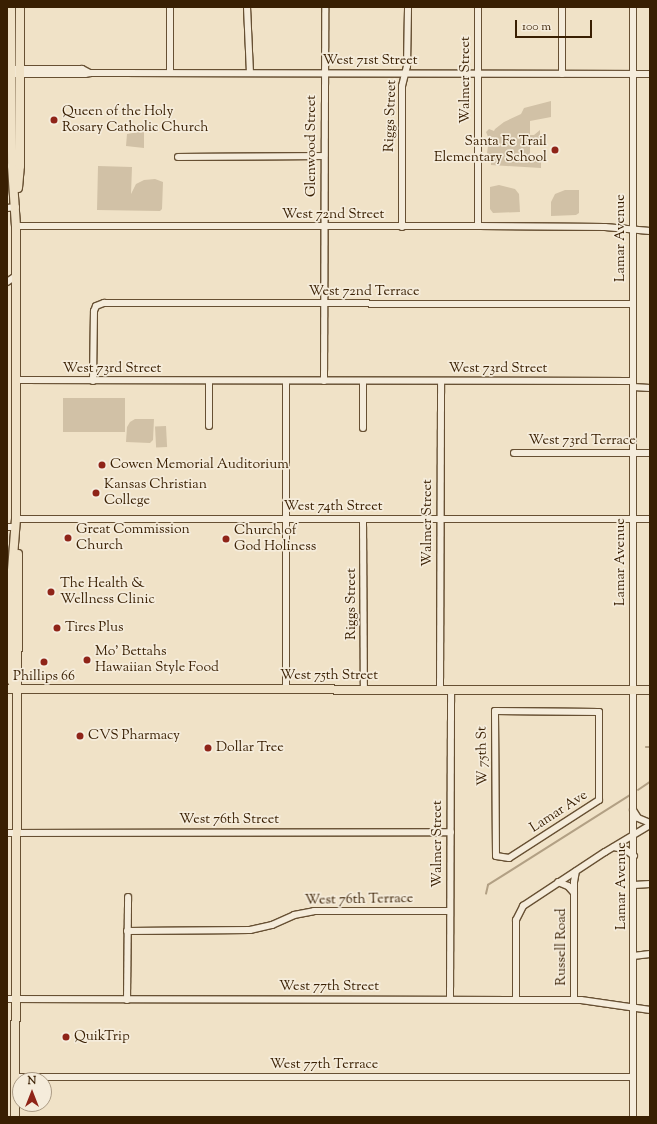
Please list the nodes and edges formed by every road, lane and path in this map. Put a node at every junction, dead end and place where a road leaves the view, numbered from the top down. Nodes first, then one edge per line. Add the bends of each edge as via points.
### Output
1 (11, 7) edge
2 (20, 7) edge
3 (170, 7) edge
4 (247, 7) edge
5 (325, 7) edge
6 (408, 7) edge
7 (478, 7) edge
8 (562, 7) edge
9 (633, 7) edge
10 (9, 72) edge
11 (20, 72) junction
12 (170, 73) junction
13 (250, 73) junction
14 (325, 73) junction
15 (404, 73) junction
16 (478, 73) junction
17 (562, 74) junction
18 (633, 74) junction
19 (650, 74) edge
20 (9, 141) edge
21 (324, 156) junction
22 (178, 157) dead end
23 (16, 207) junction
24 (7, 208) edge
25 (16, 226) junction
26 (478, 226) junction
27 (324, 227) junction
28 (402, 227) junction
29 (633, 230) junction
30 (650, 231) edge
31 (16, 276) junction
32 (7, 282) edge
33 (325, 304) junction
34 (633, 304) junction
35 (16, 380) junction
36 (93, 381) junction
37 (209, 381) junction
38 (286, 381) junction
39 (324, 381) junction
40 (363, 381) junction
41 (441, 381) junction
42 (633, 384) junction
43 (650, 388) edge
44 (209, 426) dead end
45 (363, 428) dead end
46 (514, 453) dead end
47 (633, 453) junction
48 (650, 453) edge
49 (286, 519) junction
50 (633, 519) junction
51 (650, 519) edge
52 (363, 520) junction
53 (439, 520) junction
54 (16, 523) junction
55 (7, 527) edge
56 (11, 689) edge
57 (286, 689) junction
58 (364, 689) junction
59 (440, 690) junction
60 (450, 690) junction
61 (634, 690) junction
62 (650, 690) edge
63 (599, 712) joint
64 (633, 810) junction
65 (650, 824) edge
66 (451, 832) junction
67 (11, 833) edge
68 (634, 835) junction
69 (614, 846) junction
70 (496, 856) joint
71 (634, 856) junction
72 (576, 871) junction
73 (558, 882) junction
74 (650, 884) edge
75 (634, 885) junction
76 (574, 893) junction
77 (128, 897) dead end
78 (450, 911) junction
79 (127, 931) junction
80 (650, 954) edge
81 (633, 956) junction
82 (11, 999) edge
83 (450, 999) junction
84 (516, 999) junction
85 (127, 1000) junction
86 (574, 1000) junction
87 (633, 1008) junction
88 (650, 1010) edge
89 (15, 1072) edge
90 (52, 1077) edge
91 (633, 1077) junction
92 (633, 1117) edge

1 - 10 main road
2 - 11 main road
3 - 12 street
4 - 13 street
5 - 14 street, Glenwood Street
6 - 15 street, Riggs Street via 407,66
7 - 16 street, Walmer Street
8 - 17 street
9 - 18 street, Lamar Avenue
10 - 11 street, West 71st Street
10 - 20 main road
11 - 12 street, West 71st Street
11 - 23 main road via 20,166
12 - 13 street, West 71st Street
13 - 14 street, West 71st Street
14 - 15 street, West 71st Street
14 - 21 street, Glenwood Street
15 - 16 street, West 71st Street
15 - 28 street, Riggs Street
16 - 17 street, West 71st Street
16 - 26 street, Walmer Street
17 - 18 street, West 71st Street
18 - 19 street, West 71st Street
18 - 29 street, Lamar Avenue
20 - 23 main road
21 - 22 street
21 - 27 street, Glenwood Street
23 - 24 street
23 - 25 main road
25 - 27 street, West 72nd Street
25 - 31 main road
26 - 28 street, West 72nd Street
26 - 29 street, West 72nd Street via 605,227
27 - 28 street, West 72nd Street
27 - 33 street, Glenwood Street
29 - 30 street, West 72nd Street
29 - 34 street, Lamar Avenue
31 - 32 street
31 - 35 main road
33 - 34 street, West 72nd Terrace
33 - 36 street, West 72nd Terrace via 104,303 96,306 93,315
33 - 39 street, Glenwood Street
34 - 42 street, Lamar Avenue
35 - 36 street, West 73rd Street
35 - 54 main road
36 - 37 street, West 73rd Street
37 - 38 street, West 73rd Street
37 - 44 street
38 - 39 street, West 73rd Street
38 - 49 street
39 - 40 street, West 73rd Street
40 - 41 street, West 73rd Street
40 - 45 street
41 - 42 street, West 73rd Street
41 - 53 street, Walmer Street
42 - 43 street, West 73rd Street
42 - 47 street, Lamar Avenue
46 - 47 street, West 73rd Terrace
47 - 48 street, West 73rd Terrace
47 - 50 street, Lamar Avenue
49 - 52 street, West 74th Street
49 - 54 street, West 74th Street
49 - 57 street
50 - 51 street, West 74th Street
50 - 53 street, West 74th Street
50 - 61 street, Lamar Avenue
52 - 53 street, West 74th Street
52 - 58 street, Riggs Street
53 - 59 street, Walmer Street
54 - 55 street, West 74th Street
54 - 56 main road via 19,571 18,679
56 - 57 main road, West 75th Street
56 - 67 main road
57 - 58 main road, West 75th Street
58 - 59 main road, West 75th Street
59 - 60 main road, West 75th Street
60 - 61 main road, West 75th Street
60 - 66 street, Walmer Street
61 - 62 main road, West 75th Street
61 - 64 street, Lamar Avenue
63 - 70 street, Lamar Ave via 598,800 509,858
63 - 70 street, W 75th St via 495,711
64 - 65 street via 638,818
64 - 68 street, Lamar Avenue
65 - 68 street
66 - 67 street, West 76th Street
66 - 78 street, Walmer Street
67 - 82 main road
68 - 69 street
68 - 71 street, Lamar Avenue
69 - 71 street
69 - 72 street
71 - 75 street, Lamar Avenue
72 - 73 street
72 - 76 street, Russell Road
73 - 76 street, Russell Road via 568,886
73 - 84 street via 523,906 517,917
74 - 75 street
75 - 81 street, Lamar Avenue
76 - 86 street, Russell Road
77 - 79 street
78 - 79 street, West 76th Terrace via 314,911 250,930
78 - 83 street, Walmer Street
79 - 85 street
80 - 81 street
81 - 87 street, Lamar Avenue
82 - 85 street, West 77th Street
82 - 89 main road
83 - 84 street, West 77th Street
83 - 85 street, West 77th Street
84 - 86 street, West 77th Street
86 - 87 street, West 77th Street
87 - 88 street, West 77th Street
87 - 91 street, Lamar Avenue
90 - 91 street, West 77th Terrace
91 - 92 street, Lamar Avenue

